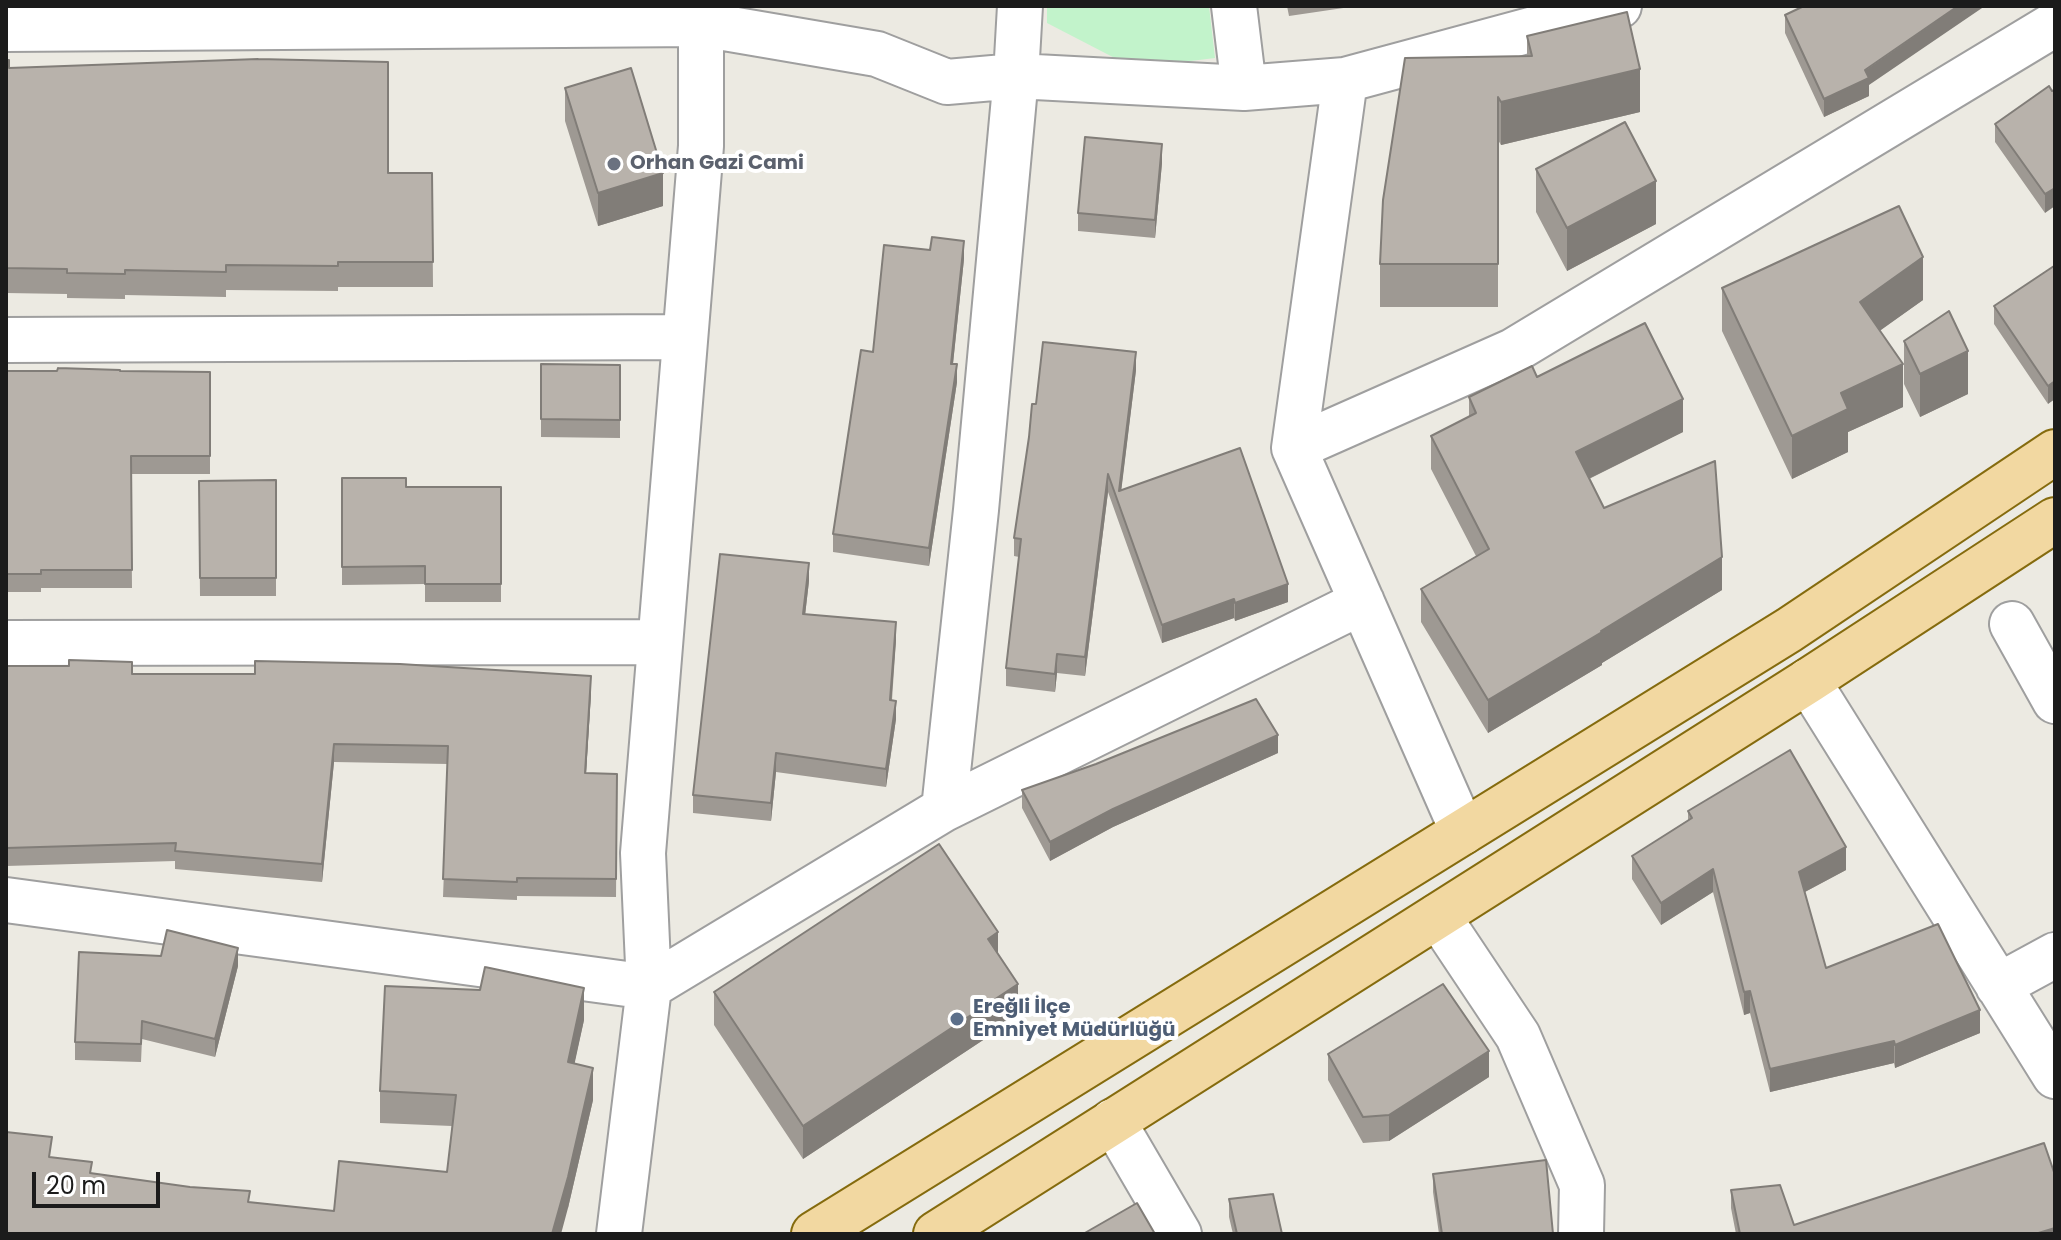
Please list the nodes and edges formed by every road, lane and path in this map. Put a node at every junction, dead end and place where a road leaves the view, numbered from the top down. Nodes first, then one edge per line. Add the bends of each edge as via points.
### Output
1 (1020, 6) edge
2 (1234, 6) edge
3 (1619, 6) edge
4 (701, 24) junction
5 (2055, 24) edge
6 (6, 29) edge
7 (1016, 76) junction
8 (1345, 80) junction
9 (1244, 88) junction
10 (685, 337) junction
11 (6, 340) edge
12 (1294, 448) junction
13 (2055, 452) edge
14 (2055, 520) edge
15 (1362, 602) junction
16 (2012, 624) dead end
17 (660, 642) junction
18 (6, 643) edge
19 (1808, 681) junction
20 (2055, 701) edge
21 (944, 809) junction
22 (1463, 832) junction
23 (6, 900) edge
24 (1438, 916) junction
25 (2055, 955) edge
26 (1998, 986) junction
27 (649, 987) junction
28 (2055, 1076) edge
29 (1113, 1121) junction
30 (619, 1234) edge
31 (814, 1234) edge
32 (936, 1234) edge
33 (1179, 1234) edge
34 (1581, 1234) edge

1 - 7 street
2 - 9 street
3 - 8 street
4 - 6 street
4 - 7 street via 877,54 947,82
4 - 10 street via 701,146
5 - 12 street via 1513,351
7 - 9 street
7 - 21 street
8 - 9 street
8 - 12 street
10 - 11 street
10 - 17 street
12 - 15 street
13 - 22 main road via 1789,630
14 - 19 main road
15 - 21 street
15 - 22 street
16 - 20 street
17 - 18 street
17 - 27 street via 643,853
19 - 24 main road
19 - 26 street
21 - 27 street
22 - 31 main road
23 - 27 street
24 - 29 main road
24 - 34 street via 1518,1036 1582,1185
25 - 26 street
26 - 28 street
27 - 30 street
29 - 32 main road
29 - 33 street

